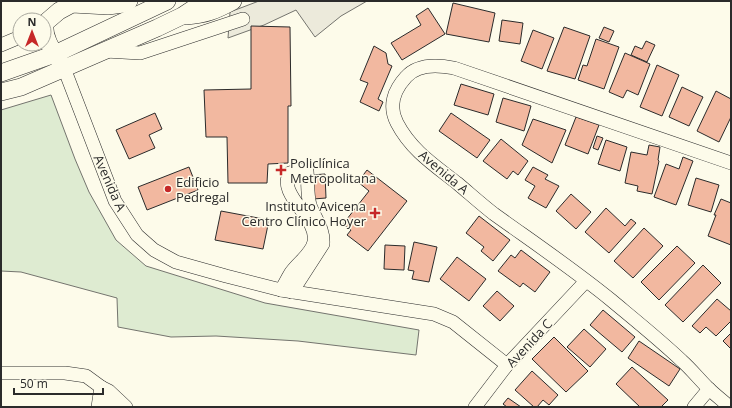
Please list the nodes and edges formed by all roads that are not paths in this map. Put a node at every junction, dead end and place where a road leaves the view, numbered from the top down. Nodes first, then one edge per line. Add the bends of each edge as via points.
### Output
1 (62, 1) edge
2 (129, 1) edge
3 (167, 1) edge
4 (204, 1) edge
5 (233, 1) edge
6 (52, 14) edge
7 (182, 16) junction
8 (52, 17) edge
9 (243, 19) dead end
10 (12, 40) edge
11 (1, 45) edge
12 (52, 47) edge
13 (103, 51) junction
14 (60, 61) junction
15 (6, 70) edge
16 (1, 82) edge
17 (1, 92) edge
18 (731, 163) edge
19 (586, 281) junction
20 (286, 291) junction
21 (507, 365) junction
22 (1, 373) edge
23 (100, 387) junction
24 (709, 389) junction
25 (98, 407) edge
26 (110, 407) edge
27 (126, 407) edge
28 (475, 407) edge
29 (694, 407) edge
30 (730, 407) edge

1 - 6 street
2 - 8 main road via 108,6 72,4
3 - 14 main road
4 - 7 main road
5 - 7 main road via 217,10
7 - 13 main road
9 - 13 street via 140,53
10 - 11 street
12 - 14 main road
13 - 14 main road
14 - 15 main road
14 - 16 main road via 51,68
14 - 17 main road via 21,87
14 - 20 street, Avenida A via 115,201 137,235 154,250 176,262
18 - 19 street, Avenida A via 454,68 440,65 425,67 408,75 398,88 392,103 394,116 413,146 432,165 492,212
19 - 21 street, Avenida C
19 - 24 street, Avenida A via 682,361
20 - 20 street via 291,273 312,250 314,241 309,222 287,184 290,173 307,171 310,206 320,224 323,244
20 - 21 street, Avenida A via 434,314 453,322
21 - 28 street, Avenida C
22 - 23 street via 66,373 86,376
23 - 25 street
23 - 26 street
23 - 27 street via 109,391
24 - 29 street
24 - 30 street, Avenida A

